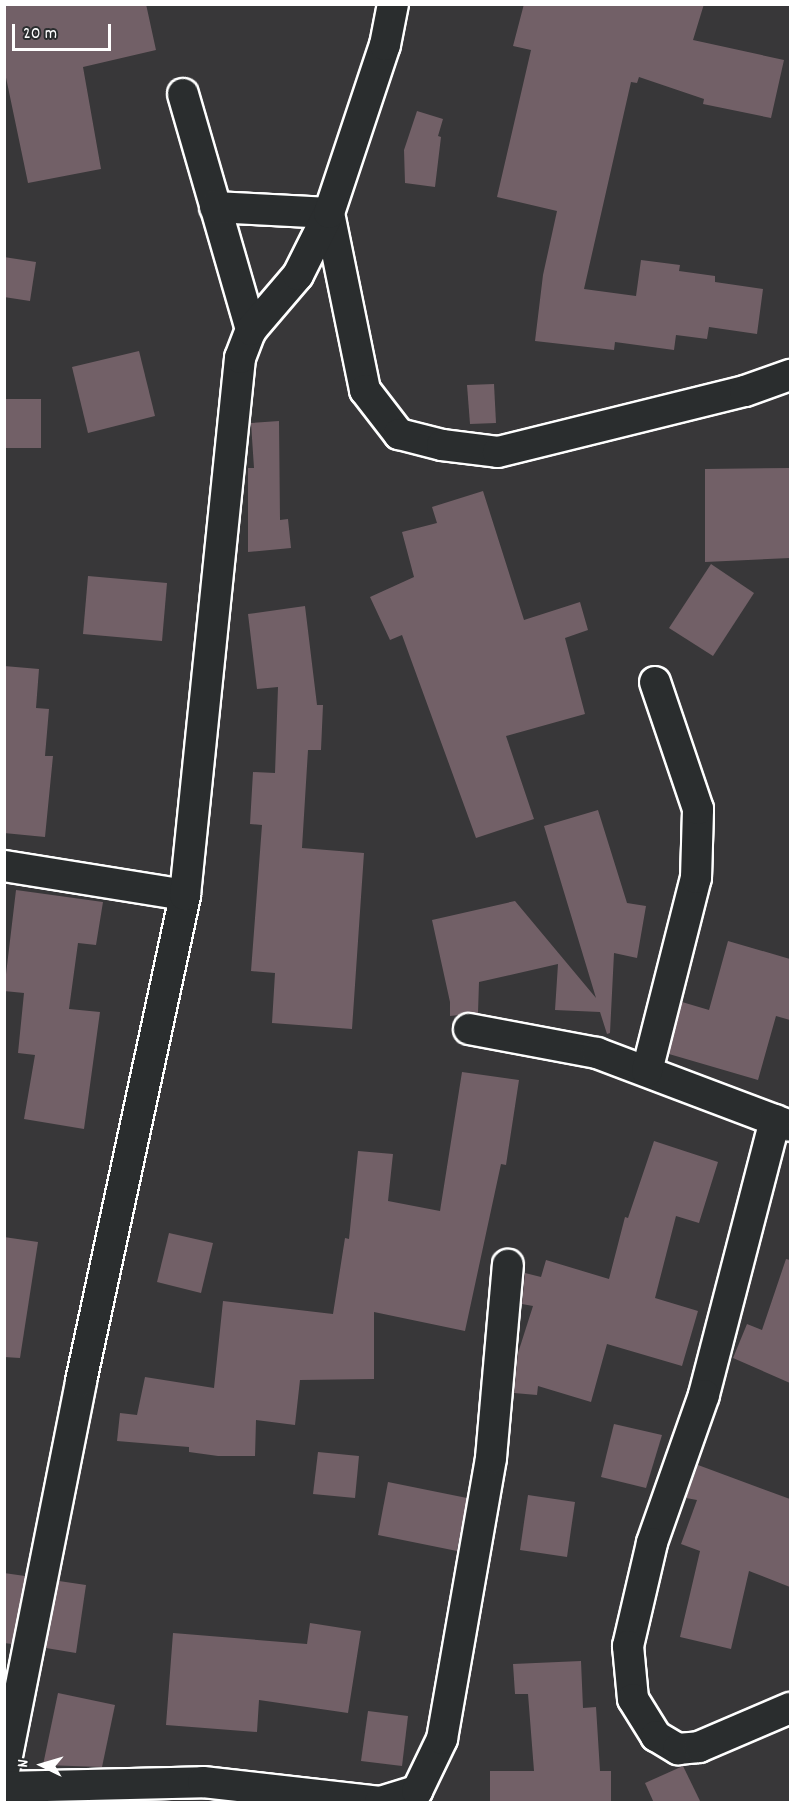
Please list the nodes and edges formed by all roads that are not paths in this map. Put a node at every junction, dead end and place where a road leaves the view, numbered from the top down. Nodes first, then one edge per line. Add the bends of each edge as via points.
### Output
1 (393, 4) edge
2 (183, 94) dead end
3 (215, 207) junction
4 (329, 213) junction
5 (251, 330) junction
6 (790, 375) edge
7 (655, 682) dead end
8 (4, 866) edge
9 (185, 896) junction
10 (469, 1029) dead end
11 (648, 1071) junction
12 (783, 1123) edge
13 (508, 1265) dead end
14 (790, 1708) edge
15 (4, 1771) edge
16 (4, 1787) edge

1 - 4 street via 385,45
2 - 3 street
3 - 4 street
3 - 5 street
4 - 5 street via 298,275
4 - 6 street via 365,390 399,434 442,445 498,452 745,391
5 - 9 street via 240,358
7 - 11 street via 698,809 696,878
8 - 9 street
9 - 15 street via 88,1347
10 - 11 street via 597,1053
11 - 12 street
12 - 14 street via 704,1395 652,1543 628,1646 633,1699 656,1736 678,1749 699,1747
13 - 16 street via 489,1470 442,1739 417,1791 380,1802 202,1782

